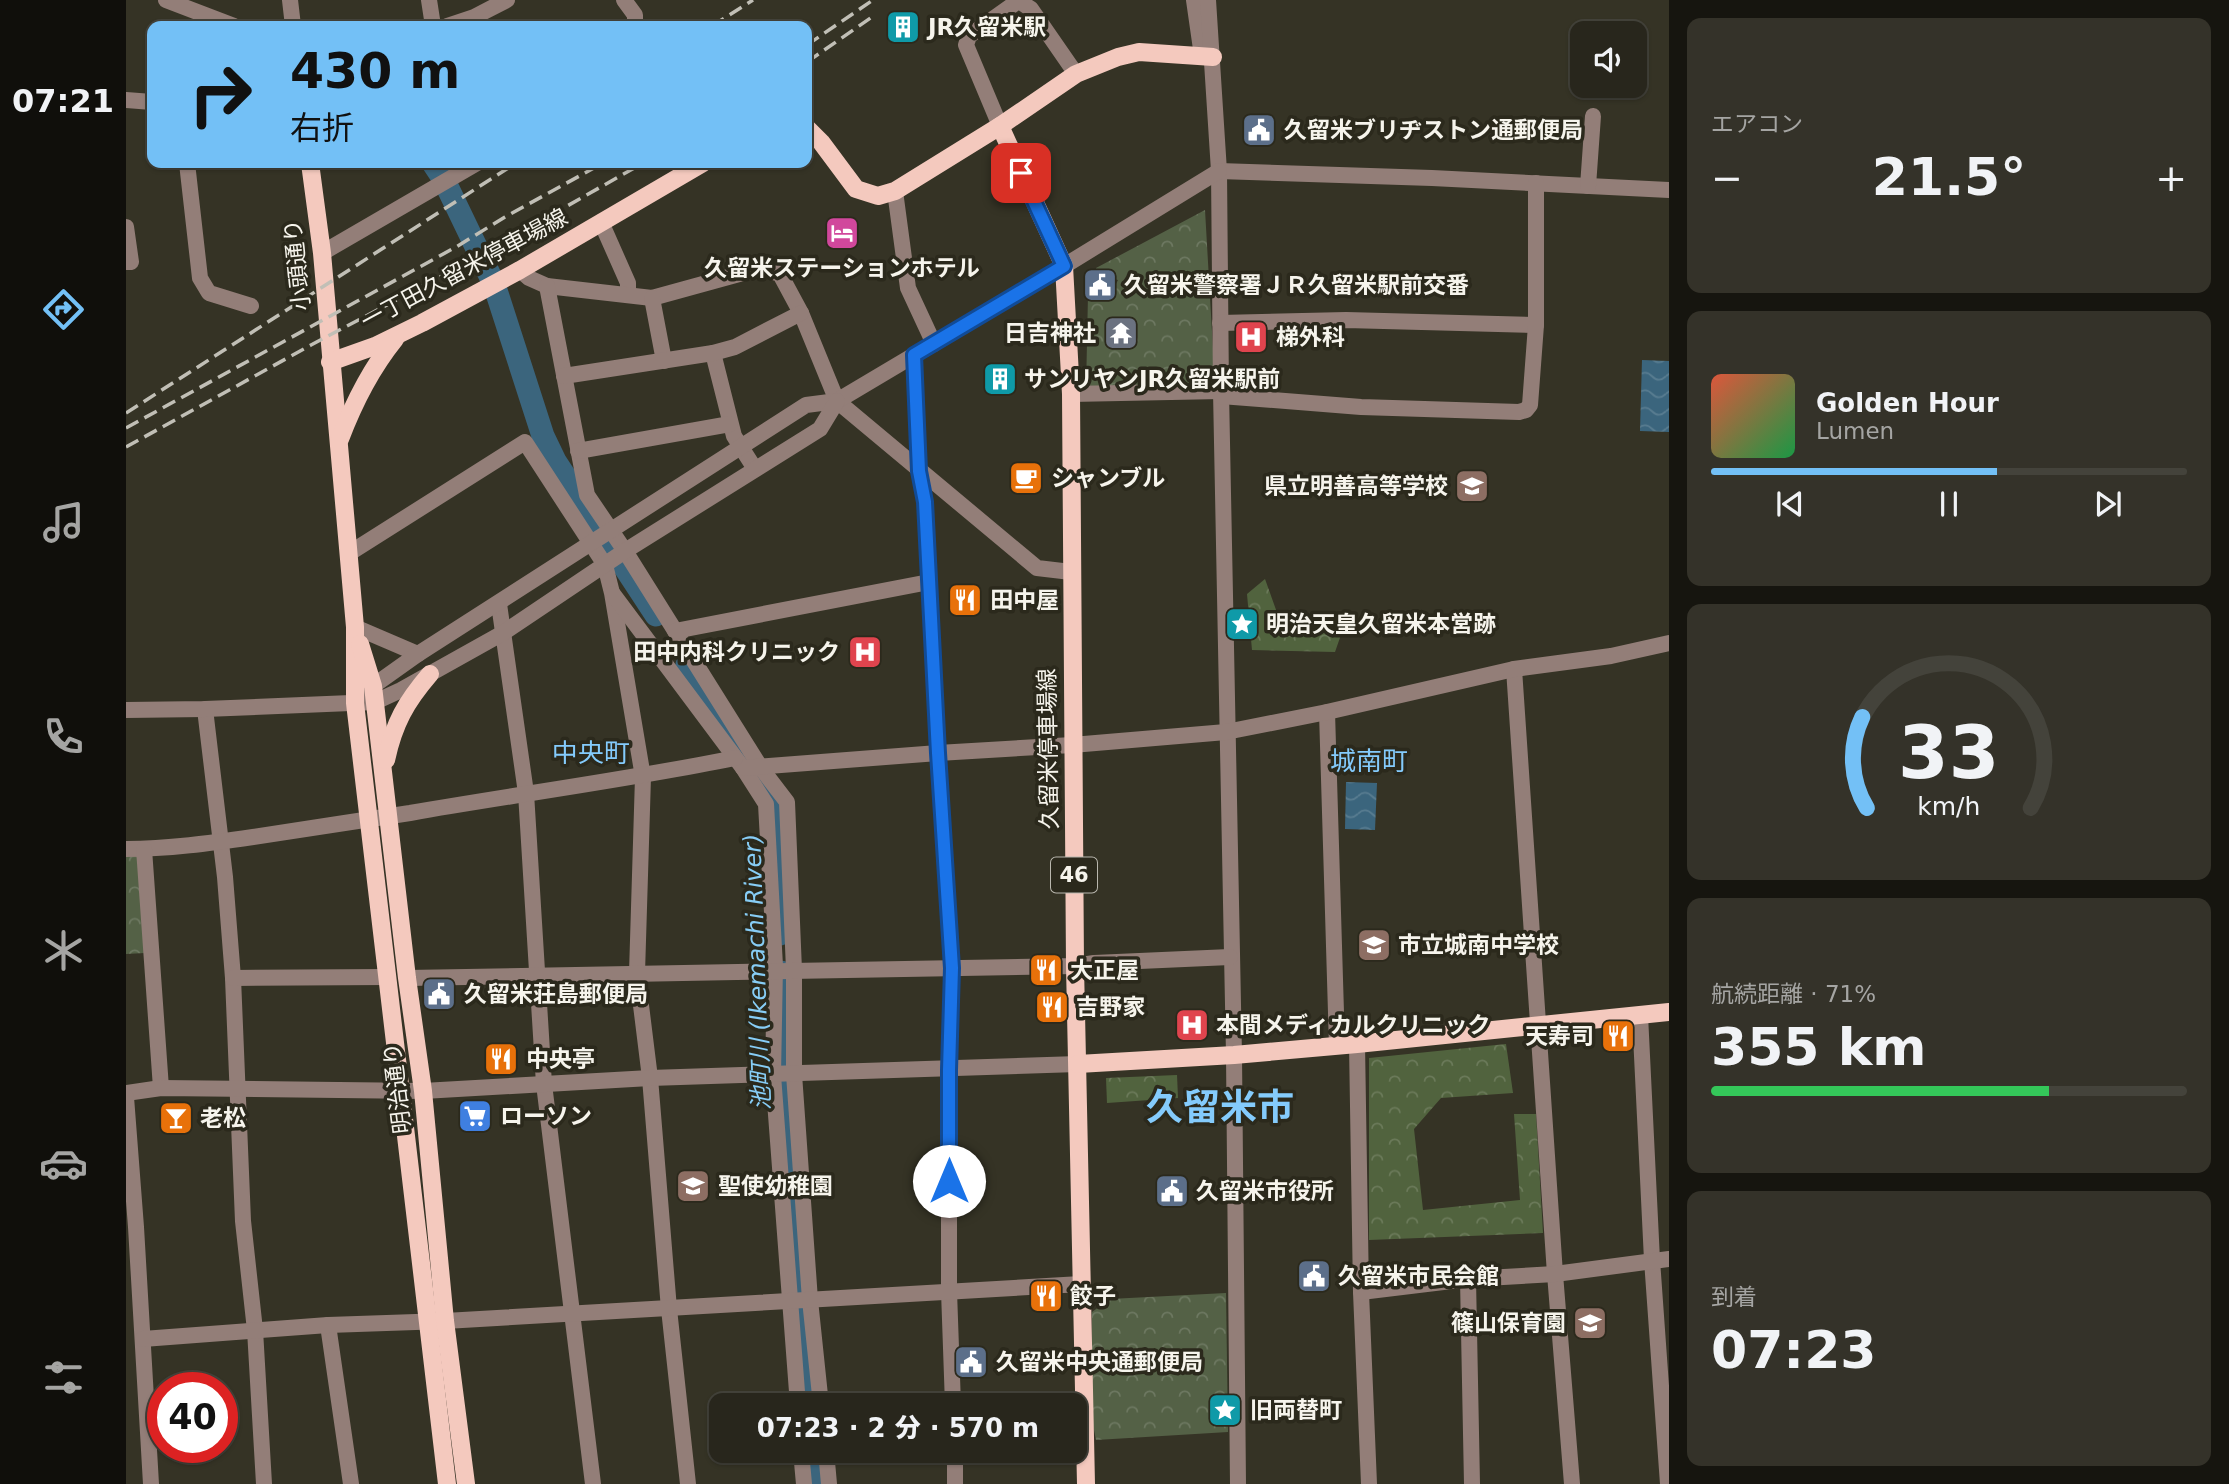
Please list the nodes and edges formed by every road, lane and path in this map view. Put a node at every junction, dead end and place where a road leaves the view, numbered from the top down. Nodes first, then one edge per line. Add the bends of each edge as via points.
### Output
1 (166, 0) edge
2 (290, 0) edge
3 (429, 0) edge
4 (507, 0) edge
5 (624, 0) edge
6 (1194, 0) edge
7 (1208, 0) edge
8 (1038, 4) edge
9 (221, 21) edge
10 (292, 21) edge
11 (432, 21) edge
12 (462, 21) edge
13 (635, 21) edge
14 (1207, 57) junction
15 (1076, 74) junction
16 (126, 100) edge
17 (147, 102) edge
18 (1593, 116) dead end
19 (1000, 127) junction
20 (812, 133) edge
21 (188, 168) edge
22 (311, 168) edge
23 (694, 168) edge
24 (457, 169) edge
25 (1219, 171) junction
26 (1536, 183) junction
27 (1588, 186) junction
28 (1669, 190) edge
29 (895, 191) junction
30 (601, 222) junction
31 (126, 227) edge
32 (322, 253) junction
33 (126, 262) edge
34 (1064, 266) junction
35 (516, 271) junction
36 (547, 286) junction
37 (628, 295) junction
38 (652, 298) junction
39 (251, 306) dead end
40 (801, 313) junction
41 (1220, 323) junction
42 (1536, 326) junction
43 (400, 334) junction
44 (934, 344) junction
45 (713, 353) junction
46 (914, 355) junction
47 (664, 361) junction
48 (330, 362) junction
49 (564, 376) junction
50 (1221, 393) junction
51 (1071, 394) junction
52 (836, 401) junction
53 (730, 424) junction
54 (338, 445) junction
55 (741, 447) junction
56 (578, 451) junction
57 (755, 469) junction
58 (919, 471) junction
59 (611, 530) junction
60 (592, 543) junction
61 (625, 551) junction
62 (348, 554) junction
63 (605, 565) junction
64 (1071, 572) junction
65 (929, 582) junction
66 (612, 593) junction
67 (499, 604) junction
68 (355, 627) junction
69 (675, 631) junction
70 (503, 633) junction
71 (1669, 643) edge
72 (418, 654) junction
73 (1514, 669) junction
74 (430, 674) junction
75 (374, 694) junction
76 (355, 703) junction
77 (205, 709) junction
78 (126, 710) edge
79 (1327, 712) junction
80 (1226, 732) junction
81 (1073, 745) junction
82 (938, 753) junction
83 (739, 763) junction
84 (761, 768) junction
85 (384, 773) junction
86 (643, 777) junction
87 (526, 793) junction
88 (389, 816) junction
89 (370, 820) junction
90 (220, 842) junction
91 (126, 849) edge
92 (144, 849) junction
93 (1230, 957) junction
94 (1075, 966) junction
95 (952, 968) junction
96 (794, 970) junction
97 (774, 972) junction
98 (637, 973) junction
99 (537, 976) junction
100 (387, 977) junction
101 (233, 978) junction
102 (407, 978) junction
103 (1669, 1012) edge
104 (1640, 1015) junction
105 (1540, 1026) junction
106 (1357, 1044) junction
107 (1337, 1046) junction
108 (1234, 1055) junction
109 (1078, 1065) junction
110 (949, 1070) junction
111 (794, 1074) junction
112 (773, 1075) junction
113 (650, 1077) junction
114 (544, 1084) junction
115 (161, 1088) junction
116 (238, 1090) junction
117 (400, 1091) junction
118 (423, 1091) junction
119 (126, 1095) edge
120 (131, 1227) edge
121 (1669, 1259) edge
122 (1652, 1260) junction
123 (1555, 1274) junction
124 (1468, 1279) junction
125 (1081, 1284) junction
126 (949, 1292) junction
127 (1361, 1292) junction
128 (810, 1300) junction
129 (789, 1301) junction
130 (669, 1309) junction
131 (572, 1313) junction
132 (436, 1321) junction
133 (328, 1325) junction
134 (255, 1330) junction
135 (143, 1339) junction
136 (797, 1393) edge
137 (820, 1393) edge
138 (953, 1393) edge
139 (1080, 1393) edge
140 (803, 1463) edge
141 (827, 1463) edge
142 (955, 1463) edge
143 (1084, 1463) edge
144 (151, 1484) edge
145 (264, 1484) edge
146 (351, 1484) edge
147 (447, 1484) edge
148 (466, 1484) edge
149 (593, 1484) edge
150 (688, 1484) edge
151 (804, 1484) edge
152 (829, 1484) edge
153 (955, 1484) edge
154 (1086, 1484) edge
155 (1238, 1484) edge
156 (1369, 1484) edge
157 (1472, 1484) edge
158 (1572, 1484) edge
159 (1668, 1484) edge

1 - 9 street
2 - 10 street
3 - 11 street
4 - 12 street
5 - 13 street
6 - 14 street
7 - 14 street
8 - 15 street
8 - 19 street via 1019,1 969,36 966,46
14 - 15 main road via 1139,52
14 - 25 street
15 - 19 main road
16 - 17 street
18 - 27 street
19 - 29 main road
19 - 34 main road, 46
20 - 29 main road via 856,190 878,196
21 - 39 street via 200,278 209,293
22 - 32 main road, 小頭通り
23 - 30 main road, 一丁田久留米停車場線
24 - 32 street
25 - 26 street
25 - 34 street
25 - 41 street
26 - 27 street
26 - 42 street
27 - 28 street
29 - 44 street via 908,288
30 - 35 main road, 一丁田久留米停車場線
30 - 37 street via 628,283
31 - 33 street via 131,262
32 - 48 main road, 小頭通り
34 - 44 street
34 - 51 main road, 久留米停車場線 / 46
35 - 36 street
35 - 43 main road, 一丁田久留米停車場線
36 - 37 street
36 - 49 street
37 - 38 street
38 - 40 street via 761,268 780,274
38 - 47 street
40 - 45 street via 735,347
40 - 52 street
41 - 42 street via 1346,320
41 - 50 street
42 - 50 street via 1530,405 1519,412 1361,407
43 - 48 main road, 一丁田久留米停車場線
43 - 54 main road via 359,391
44 - 46 street
45 - 47 street
45 - 53 street
46 - 52 street
46 - 58 street
47 - 49 street
48 - 54 main road
49 - 56 street
50 - 51 street
50 - 80 street
51 - 64 main road, 久留米停車場線 / 46
52 - 55 street via 806,405
52 - 57 street via 820,429
52 - 58 street
53 - 55 street
53 - 56 street
54 - 62 main road
55 - 57 street
55 - 59 street
56 - 59 street via 587,495
57 - 61 street
58 - 64 street via 1037,568
58 - 65 street
59 - 60 street
59 - 61 street
60 - 62 street via 525,442
60 - 63 street
60 - 67 street
61 - 63 street
61 - 69 street
62 - 68 main road
63 - 66 street
63 - 70 street
64 - 81 main road, 久留米停車場線 / 46
65 - 69 street
65 - 82 street
66 - 83 street
66 - 86 street
67 - 70 street
67 - 72 street
68 - 72 street
68 - 75 main road
68 - 76 main road
69 - 84 street
70 - 74 street
70 - 87 street
71 - 73 street
72 - 75 street
73 - 79 street
73 - 105 street
74 - 75 street
74 - 85 main road via 399,717
75 - 76 street
75 - 85 main road, 明治通り
76 - 77 street
76 - 89 main road, 明治通り
77 - 78 street
77 - 90 street
79 - 80 street
79 - 107 street
80 - 81 street
80 - 93 street
81 - 82 street
81 - 94 main road, 久留米停車場線 / 46
82 - 84 street
82 - 95 street
83 - 84 street
83 - 86 street
83 - 97 street via 766,804
84 - 96 street via 787,802
85 - 88 main road, 明治通り
86 - 87 street
86 - 98 street
87 - 88 street
87 - 99 street
88 - 89 street
88 - 102 main road, 明治通り
89 - 90 street
89 - 100 main road, 明治通り
90 - 92 street
90 - 101 street
91 - 92 street
92 - 115 street
93 - 94 street
93 - 108 street
94 - 95 street
94 - 109 main road, 久留米停車場線 / 46
95 - 96 street
95 - 110 street
96 - 97 street
96 - 111 street
97 - 98 street
97 - 112 street
98 - 99 street
98 - 113 street
99 - 102 street
99 - 114 street
100 - 101 street
100 - 117 main road, 明治通り
101 - 116 street
102 - 118 main road, 明治通り
103 - 104 main road
104 - 105 main road
104 - 122 street
105 - 106 main road
105 - 123 street
106 - 107 main road
106 - 127 street
107 - 108 main road
108 - 109 main road
108 - 155 street
109 - 110 street
109 - 125 main road, 久留米停車場線 / 46
110 - 111 street
110 - 126 street
111 - 112 street
111 - 128 street
112 - 113 street
112 - 129 street
113 - 114 street
113 - 130 street
114 - 118 street
114 - 131 street
115 - 116 street
115 - 119 street
116 - 117 street
116 - 134 street via 243,1221
117 - 118 street
117 - 132 main road, 明治通り
118 - 132 main road, 明治通り
119 - 120 street
120 - 135 street
121 - 122 street
122 - 123 street
122 - 159 street
123 - 124 street
123 - 158 street
124 - 127 street
124 - 157 street
125 - 126 street
125 - 139 main road, 久留米停車場線 / 46
126 - 128 street
126 - 138 street
127 - 156 street
128 - 129 street
128 - 137 street
129 - 130 street
129 - 136 street
130 - 131 street
130 - 150 street
131 - 132 street
131 - 149 street
132 - 133 street
132 - 147 main road, 明治通り
132 - 148 main road, 明治通り
133 - 134 street
133 - 146 street
134 - 135 street
134 - 145 street
135 - 144 street
140 - 151 street
141 - 152 street
142 - 153 street
143 - 154 main road, 久留米停車場線 / 46

